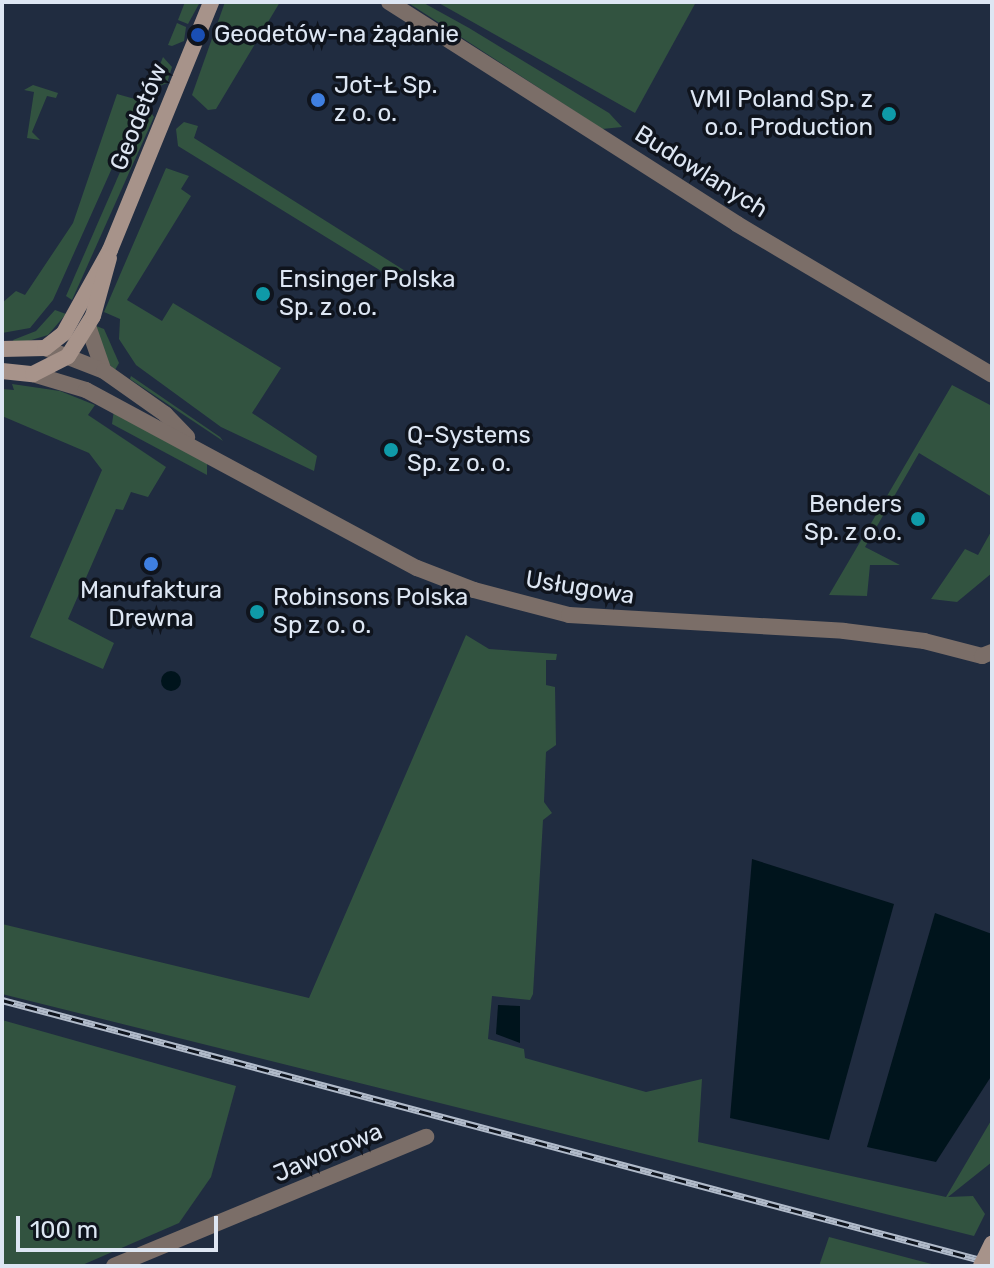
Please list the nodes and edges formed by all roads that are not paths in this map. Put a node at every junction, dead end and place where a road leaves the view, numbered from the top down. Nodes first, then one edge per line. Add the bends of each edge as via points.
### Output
1 (211, 2) edge
2 (389, 2) edge
3 (110, 250) junction
4 (88, 326) junction
5 (64, 333) junction
6 (45, 348) junction
7 (2, 349) edge
8 (68, 356) junction
9 (2, 371) edge
10 (104, 371) junction
11 (33, 374) junction
12 (992, 375) edge
13 (86, 390) junction
14 (193, 444) junction
15 (992, 652) edge
16 (426, 1137) dead end
17 (992, 1243) edge
18 (114, 1266) edge
19 (981, 1266) edge

1 - 3 street, Geodetów
2 - 12 street, Budowlanych via 737,224
3 - 4 street, Geodetów via 104,288
3 - 5 street, Geodetów
4 - 8 street, Geodetów
4 - 10 street
5 - 6 street
5 - 8 street
6 - 7 street, Usługowa
6 - 8 street, Usługowa
8 - 10 street, Usługowa
8 - 11 street, Geodetów
8 - 13 street
9 - 11 street, Usługowa
10 - 14 street, Usługowa via 165,414
11 - 13 street, Usługowa
13 - 14 street, Usługowa
14 - 15 street, Usługowa via 417,568 536,608 641,622 844,631 924,641 982,656
16 - 18 street, Jaworowa
17 - 19 street, bridge

